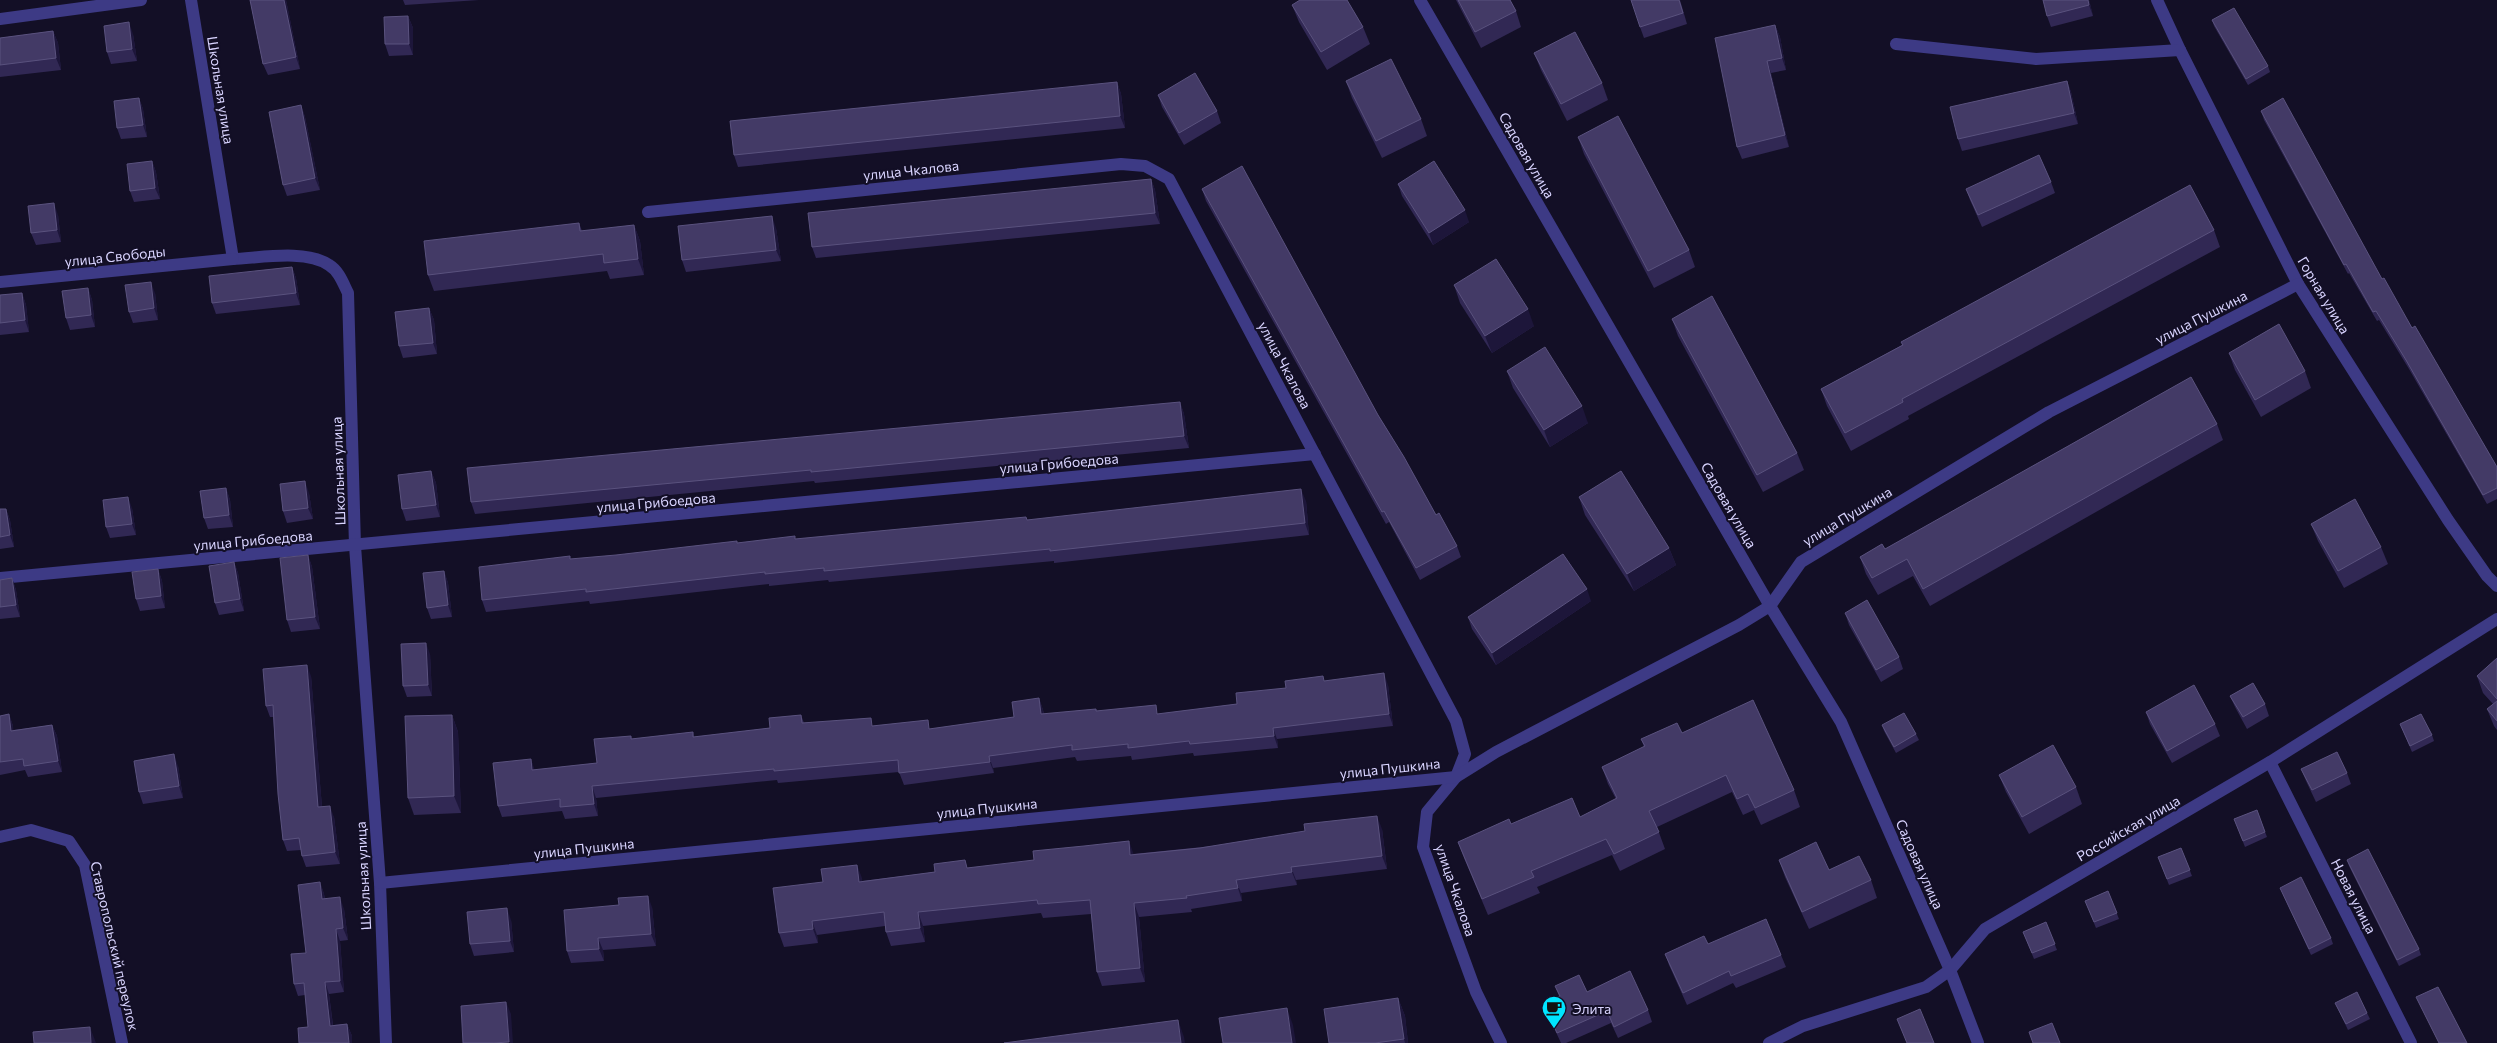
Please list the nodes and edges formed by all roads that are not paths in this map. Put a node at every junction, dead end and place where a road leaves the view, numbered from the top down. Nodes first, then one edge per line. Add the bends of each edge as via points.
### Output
1 (141, 0) edge
2 (191, 0) edge
3 (1420, 0) edge
4 (2157, 0) edge
5 (0, 19) edge
6 (1896, 44) dead end
7 (2180, 50) junction
8 (648, 212) dead end
9 (232, 259) junction
10 (0, 282) edge
11 (2298, 284) junction
12 (1315, 454) junction
13 (355, 546) junction
14 (0, 578) edge
15 (2497, 586) edge
16 (1770, 606) junction
17 (2497, 619) edge
18 (2270, 762) junction
19 (1456, 777) junction
20 (0, 837) edge
21 (380, 883) junction
22 (1950, 970) junction
23 (122, 1043) edge
24 (386, 1043) edge
25 (1501, 1043) edge
26 (1769, 1043) edge
27 (1978, 1043) edge
28 (2412, 1043) edge

1 - 5 street
2 - 9 street, Школьная улица
3 - 16 street, Садовая улица
4 - 7 street, Горная улица
6 - 7 street via 2036,59
7 - 11 street, Горная улица
8 - 12 street, улица Чкалова via 1121,164 1145,166 1169,179
9 - 10 street, улица Свободы
9 - 13 street, Школьная улица via 314,258 329,265 341,277 348,293
11 - 15 street, Горная улица via 2448,520
11 - 16 street, улица Пушкина via 2049,412 1801,562
12 - 13 street, улица Грибоедова
12 - 19 street, улица Чкалова via 1456,721 1465,754
13 - 14 street, улица Грибоедова
13 - 21 street, Школьная улица
16 - 19 street, улица Пушкина via 1496,752
16 - 22 street, Садовая улица via 1841,722
17 - 18 street, Российская улица
18 - 22 street, Российская улица via 1985,929
18 - 28 street, Новая улица
19 - 21 street, улица Пушкина
19 - 25 street, улица Чкалова via 1427,812 1423,847 1476,992
20 - 23 street, Ставропольский переулок via 31,830 69,841 85,865
21 - 24 street, Школьная улица
22 - 26 street, Российская улица via 1926,987 1803,1026
22 - 27 street, Садовая улица

